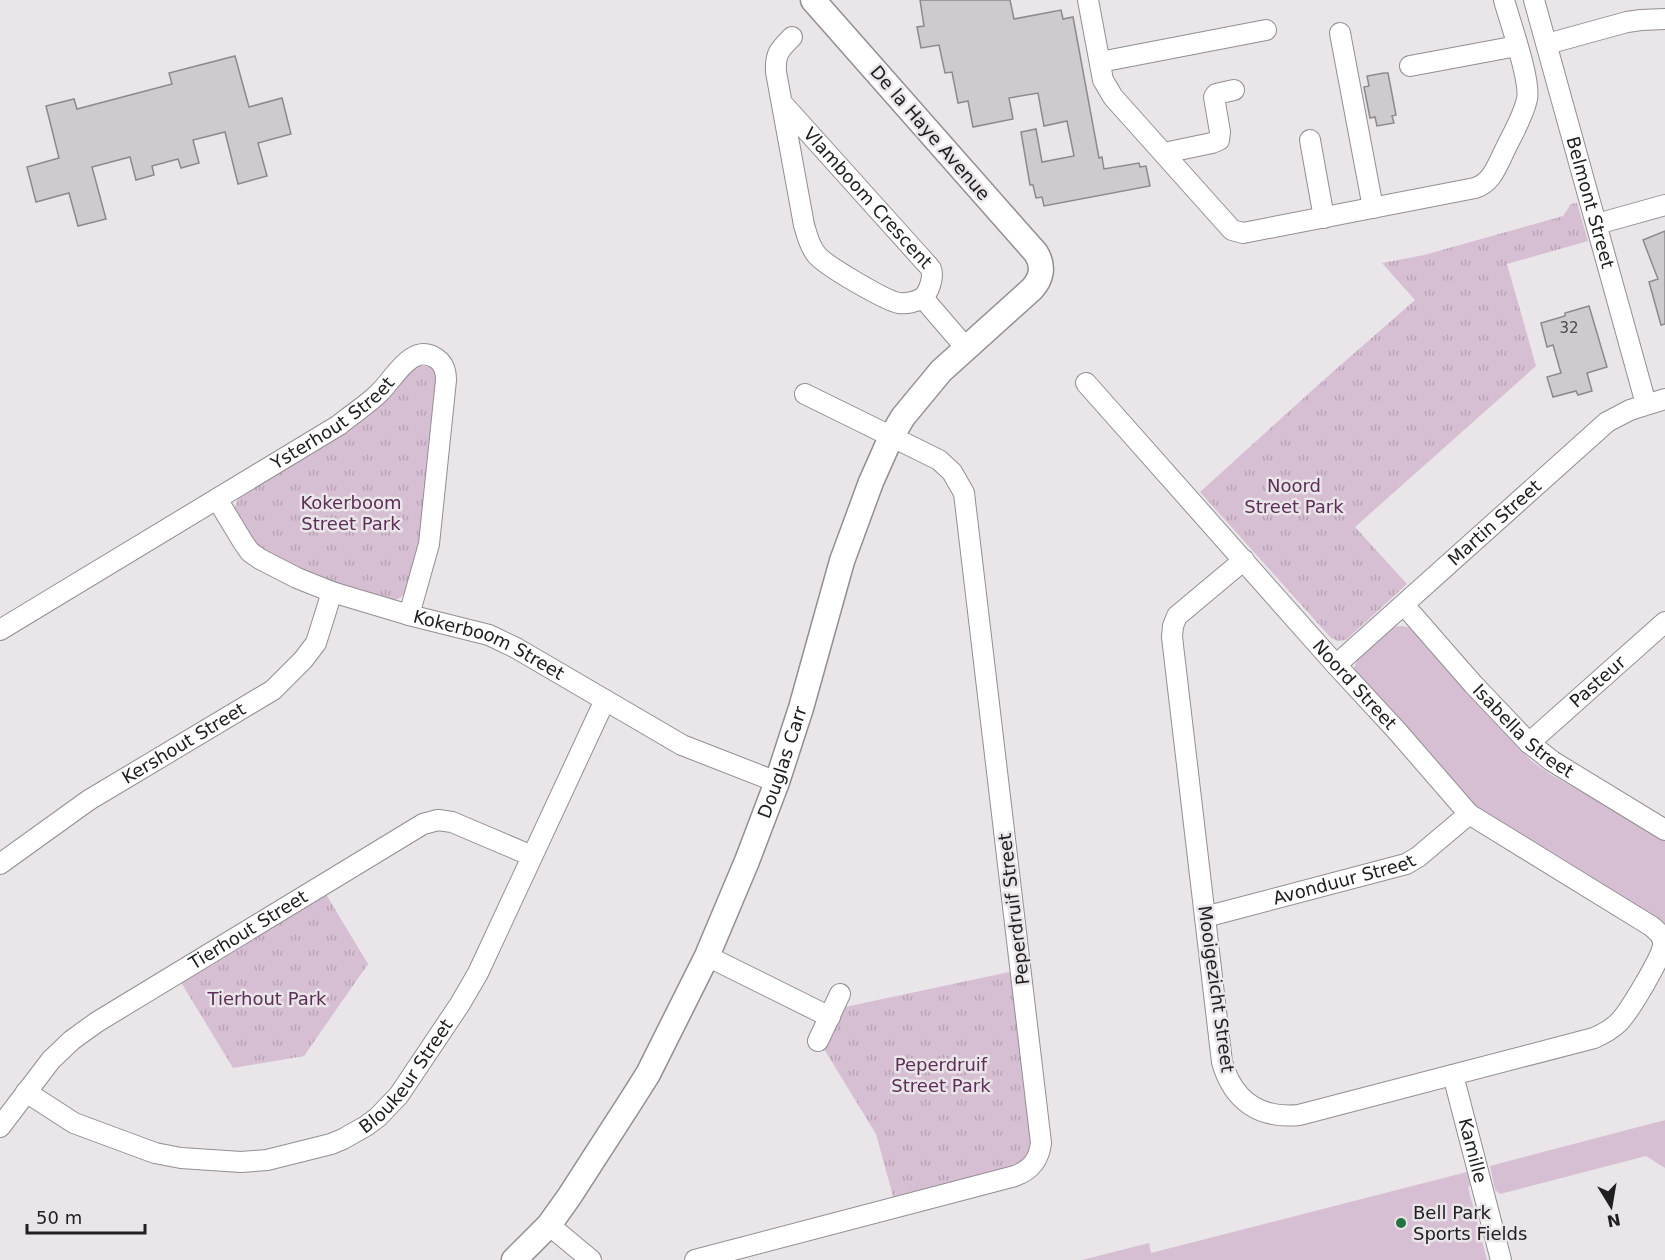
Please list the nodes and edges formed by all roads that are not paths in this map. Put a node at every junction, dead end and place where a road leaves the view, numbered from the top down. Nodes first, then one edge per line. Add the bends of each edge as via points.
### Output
1 (813, 0) edge
2 (1088, 0) edge
3 (1504, 0) edge
4 (1534, 0) edge
5 (1665, 19) edge
6 (1266, 30) dead end
7 (1340, 33) dead end
8 (792, 37) dead end
9 (1547, 44) junction
10 (1517, 46) junction
11 (1100, 62) junction
12 (1410, 66) dead end
13 (1234, 90) dead end
14 (782, 103) junction
15 (1310, 140) dead end
16 (1164, 153) junction
17 (1665, 205) edge
18 (1373, 208) junction
19 (1324, 218) junction
20 (1597, 224) junction
21 (1041, 269) joint
22 (923, 298) junction
23 (966, 348) junction
24 (1086, 383) dead end
25 (805, 394) dead end
26 (1656, 402) edge
27 (891, 437) junction
28 (217, 499) junction
29 (1244, 560) junction
30 (332, 592) junction
31 (1404, 605) junction
32 (409, 615) junction
33 (1665, 622) edge
34 (0, 630) edge
35 (1336, 665) junction
36 (605, 700) junction
37 (1529, 742) junction
38 (777, 782) junction
39 (1469, 814) junction
40 (1665, 831) edge
41 (532, 856) junction
42 (0, 864) edge
43 (1205, 917) junction
44 (1662, 939) joint
45 (707, 956) junction
46 (840, 994) dead end
47 (830, 1017) junction
48 (819, 1041) dead end
49 (1454, 1074) junction
50 (26, 1092) junction
51 (0, 1127) edge
52 (549, 1225) junction
53 (514, 1260) edge
54 (591, 1260) edge
55 (695, 1260) edge
56 (1501, 1260) edge

1 - 21 street, De la Haye Avenue via 1036,253
2 - 11 street
3 - 10 street
4 - 9 street, Belmont Street
5 - 9 street via 1627,22
6 - 11 street
7 - 18 street
8 - 14 street, Vlamboom Crescent via 776,59
9 - 20 street, Belmont Street
10 - 12 street
10 - 18 street via 1528,96 1490,179 1474,188
11 - 16 street via 1103,80 1113,97
13 - 16 street via 1214,97 1218,140
14 - 22 street, Vlamboom Crescent via 931,270
14 - 22 street, Vlamboom Crescent via 804,225 817,256 886,298 900,303
15 - 19 street
16 - 19 street via 1237,233
17 - 20 street
18 - 19 street
20 - 26 street, Belmont Street
21 - 23 street, Douglas Carr via 1032,289
22 - 23 street, Vlamboom Crescent
23 - 27 street, Douglas Carr via 925,389
24 - 29 street, Noord Street
25 - 27 street, Peperdruif Street
26 - 31 street, Martin Street via 1607,422
27 - 38 street, Douglas Carr via 842,561
27 - 55 street, Peperdruif Street via 939,460 961,486 966,501 1040,1151 1028,1170 1015,1176
28 - 30 street, Kokerboom Street via 250,552
28 - 32 street, Ysterhout Street via 339,425 380,393 409,359 420,355 436,359 444,368 446,380 435,497 429,544
28 - 34 street, Ysterhout Street
29 - 35 street, Noord Street
29 - 43 street, Mooigezicht Street via 1178,616 1173,626
30 - 32 street, Kokerboom Street
30 - 42 street, Kershout Street via 316,643 273,690 89,800
31 - 35 street, Martin Street
31 - 37 street, Isabella Street
32 - 36 street, Kokerboom Street via 489,636
33 - 37 street, Pasteur
35 - 39 street, Noord Street
36 - 38 street, Kokerboom Street via 682,745
36 - 41 street, Bloukeur Street
37 - 40 street, Isabella Street via 1552,761
38 - 45 street, Douglas Carr
39 - 43 street, Avonduur Street via 1406,864
39 - 44 street, Noord Street via 1651,926
41 - 50 street, Tierhout Street via 452,822 423,824 97,1022 51,1060
41 - 50 street, Bloukeur Street via 478,973 408,1082 378,1117 343,1139 259,1161 172,1157 74,1123
43 - 49 street, Mooigezicht Street via 1222,1062 1236,1093 1251,1106 1279,1116 1299,1115
44 - 49 street, Mooigezicht Street via 1659,957 1624,1017 1610,1030 1594,1038
45 - 47 street
45 - 52 street, Douglas Carr via 648,1074
46 - 47 street
47 - 48 street
49 - 56 street, Kamille
50 - 51 street, Tierhout Street
52 - 53 street, Douglas Carr
52 - 54 street

